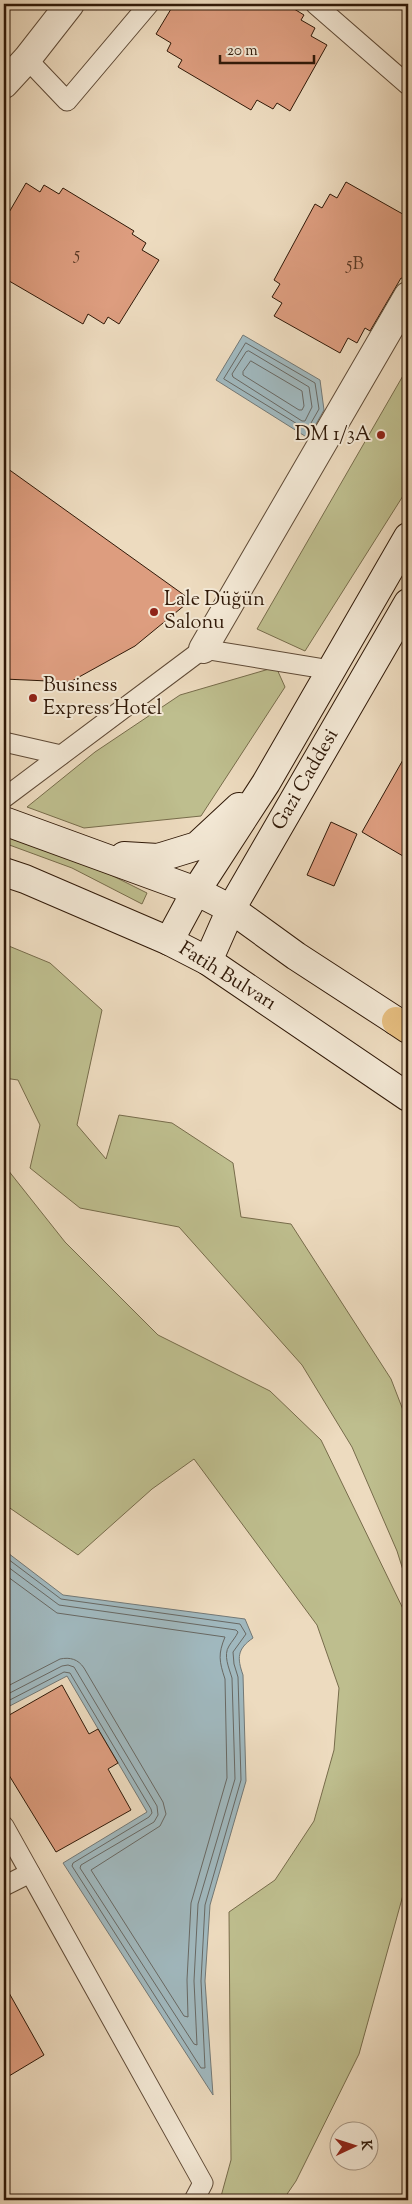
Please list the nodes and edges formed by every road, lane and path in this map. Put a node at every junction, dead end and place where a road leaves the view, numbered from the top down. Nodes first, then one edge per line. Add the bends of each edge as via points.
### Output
1 (70, 4) edge
2 (149, 4) edge
3 (315, 4) edge
4 (11, 72) edge
5 (408, 85) edge
6 (408, 296) edge
7 (408, 537) edge
8 (408, 603) edge
9 (203, 649) junction
10 (330, 670) junction
11 (4, 742) edge
12 (61, 755) junction
13 (266, 783) junction
14 (4, 798) edge
15 (4, 821) edge
16 (100, 854) junction
17 (4, 872) edge
18 (196, 891) junction
19 (231, 909) junction
20 (170, 941) junction
21 (208, 961) junction
22 (404, 1026) edge
23 (408, 1097) edge
24 (4, 1826) edge
25 (30, 1873) junction
26 (4, 1886) edge
27 (194, 2200) edge

1 - 4 street
2 - 4 lane via 67,101
3 - 5 lane
6 - 9 street
7 - 10 street
8 - 19 street, Gazi Caddesi
9 - 10 lane
9 - 12 lane
10 - 13 street
11 - 12 lane
12 - 14 lane
13 - 16 street via 198,846 158,858
13 - 18 street
15 - 16 street
16 - 18 street
17 - 20 street, Fatih Bulvarı
18 - 19 street
18 - 20 street
19 - 21 street, Gazi Caddesi
19 - 22 street via 296,956
20 - 21 street, Fatih Bulvarı
21 - 23 street, Fatih Bulvarı
24 - 25 lane
25 - 26 lane
25 - 27 lane via 203,2184

